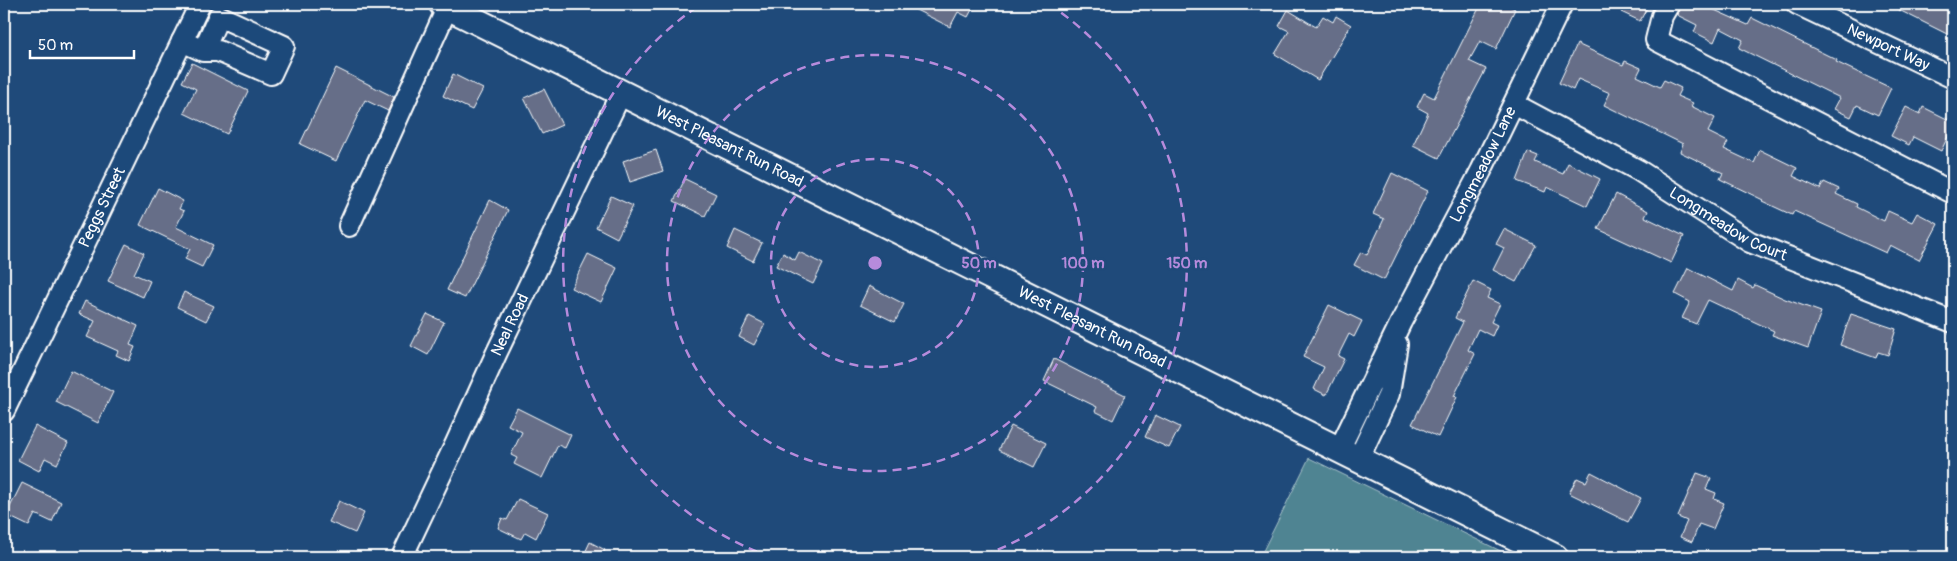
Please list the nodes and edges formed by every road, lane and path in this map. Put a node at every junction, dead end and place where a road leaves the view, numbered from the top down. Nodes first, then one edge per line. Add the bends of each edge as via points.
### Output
1 (200, 4) edge
2 (1562, 4) edge
3 (1669, 4) edge
4 (1797, 4) edge
5 (445, 5) edge
6 (182, 41) junction
7 (204, 51) dead end
8 (1953, 78) edge
9 (621, 93) junction
10 (1514, 104) junction
11 (1953, 193) edge
12 (350, 226) dead end
13 (1953, 322) edge
14 (4, 411) edge
15 (1348, 455) junction
16 (402, 557) edge
17 (1555, 557) edge

1 - 6 street, Peggs Street
2 - 10 street, Longmeadow Lane
3 - 11 street via 1662,16 1656,40
4 - 8 street, Newport Way
5 - 9 main road, West Pleasant Run Road
5 - 12 street
6 - 7 street
6 - 14 street, Peggs Street
9 - 15 main road, West Pleasant Run Road
9 - 16 street, Neal Road
10 - 13 street, Longmeadow Court via 1638,170 1750,242
10 - 15 street, Longmeadow Lane via 1401,322 1389,394
15 - 17 main road, West Pleasant Run Road

